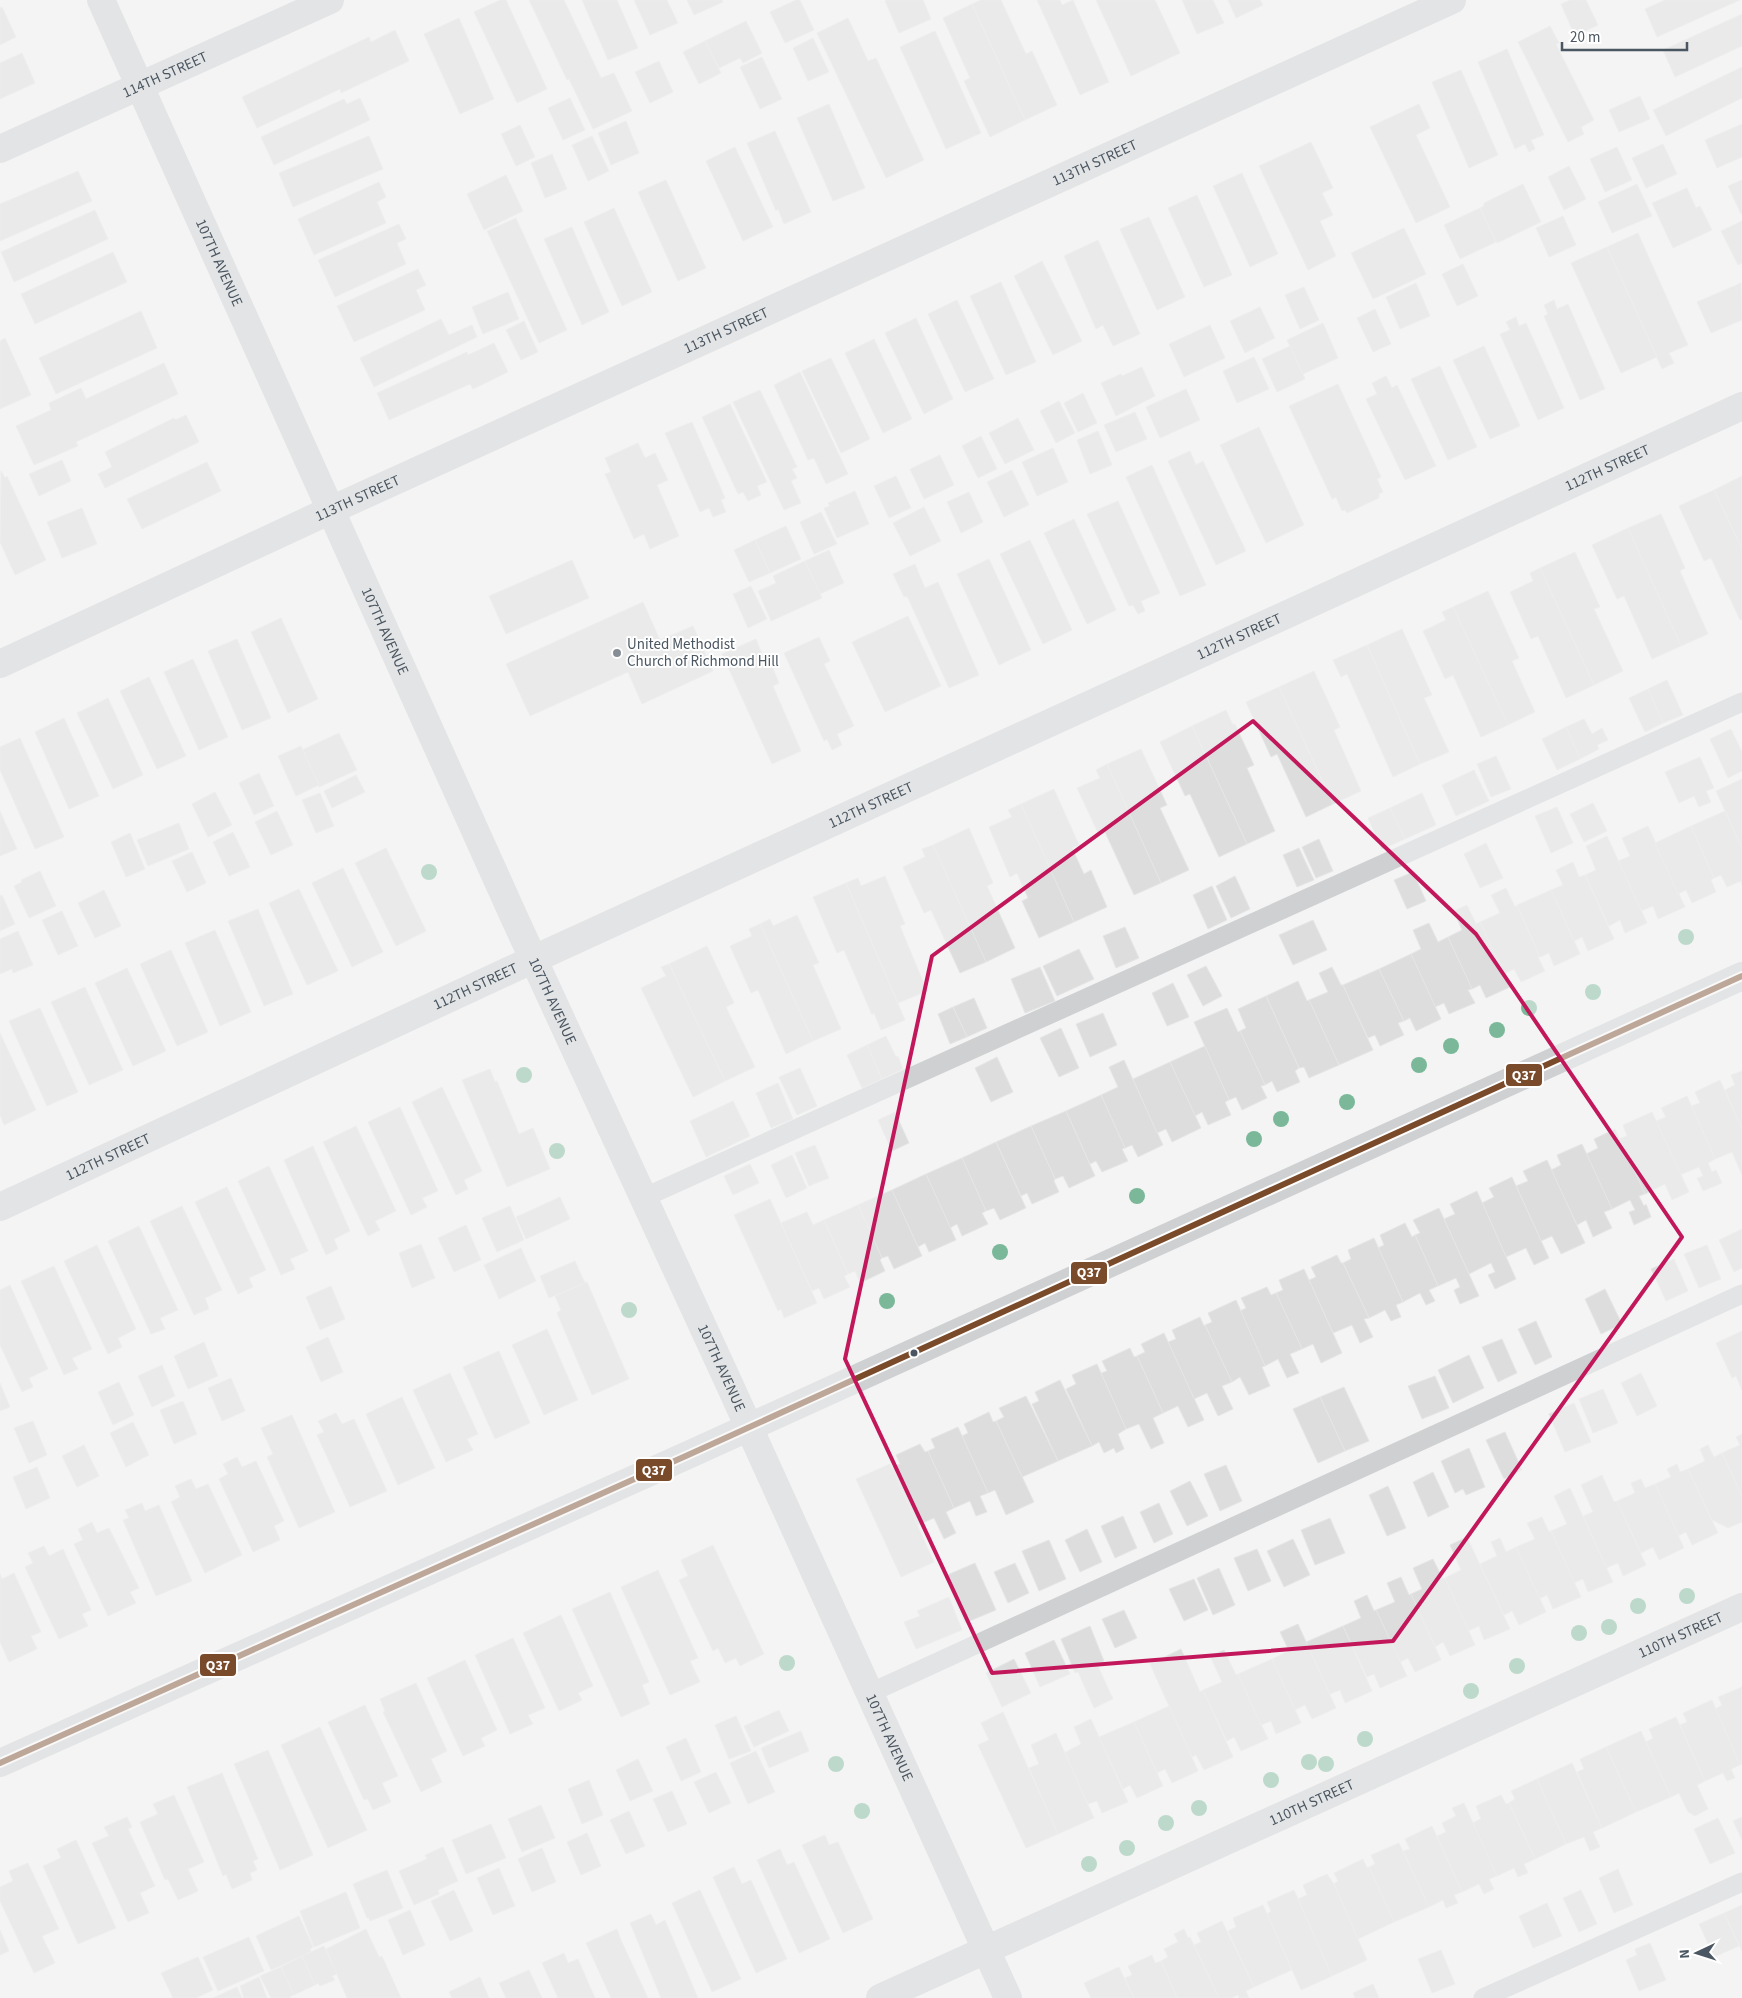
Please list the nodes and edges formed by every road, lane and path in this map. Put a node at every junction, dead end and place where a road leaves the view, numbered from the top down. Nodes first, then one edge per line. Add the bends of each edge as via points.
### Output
1 (101, 0) edge
2 (330, 0) edge
3 (1452, 0) edge
4 (139, 85) junction
5 (0, 149) edge
6 (1742, 406) edge
7 (331, 510) junction
8 (0, 664) edge
9 (1742, 702) edge
10 (534, 959) junction
11 (1742, 976) edge
12 (644, 1198) junction
13 (0, 1207) edge
14 (1742, 1294) edge
15 (749, 1427) junction
16 (1742, 1607) edge
17 (870, 1694) junction
18 (0, 1762) edge
19 (1742, 1882) edge
20 (986, 1950) junction
21 (880, 1998) edge
22 (1008, 1998) edge
23 (1483, 1998) edge

1 - 4 street, 107TH AVENUE
2 - 4 street, 114TH STREET
3 - 7 street, 113TH STREET
4 - 5 street, 114TH STREET
4 - 7 street, 107TH AVENUE
6 - 10 street, 112TH STREET
7 - 8 street, 113TH STREET
7 - 10 street, 107TH AVENUE
9 - 12 lane
10 - 12 street, 107TH AVENUE
10 - 13 street, 112TH STREET
11 - 15 street
12 - 15 street, 107TH AVENUE
14 - 17 lane
15 - 17 street, 107TH AVENUE
15 - 18 street
16 - 20 street, 110TH STREET
17 - 20 street, 107TH AVENUE
19 - 23 lane
20 - 21 street, 110TH STREET
20 - 22 street, 107TH AVENUE

